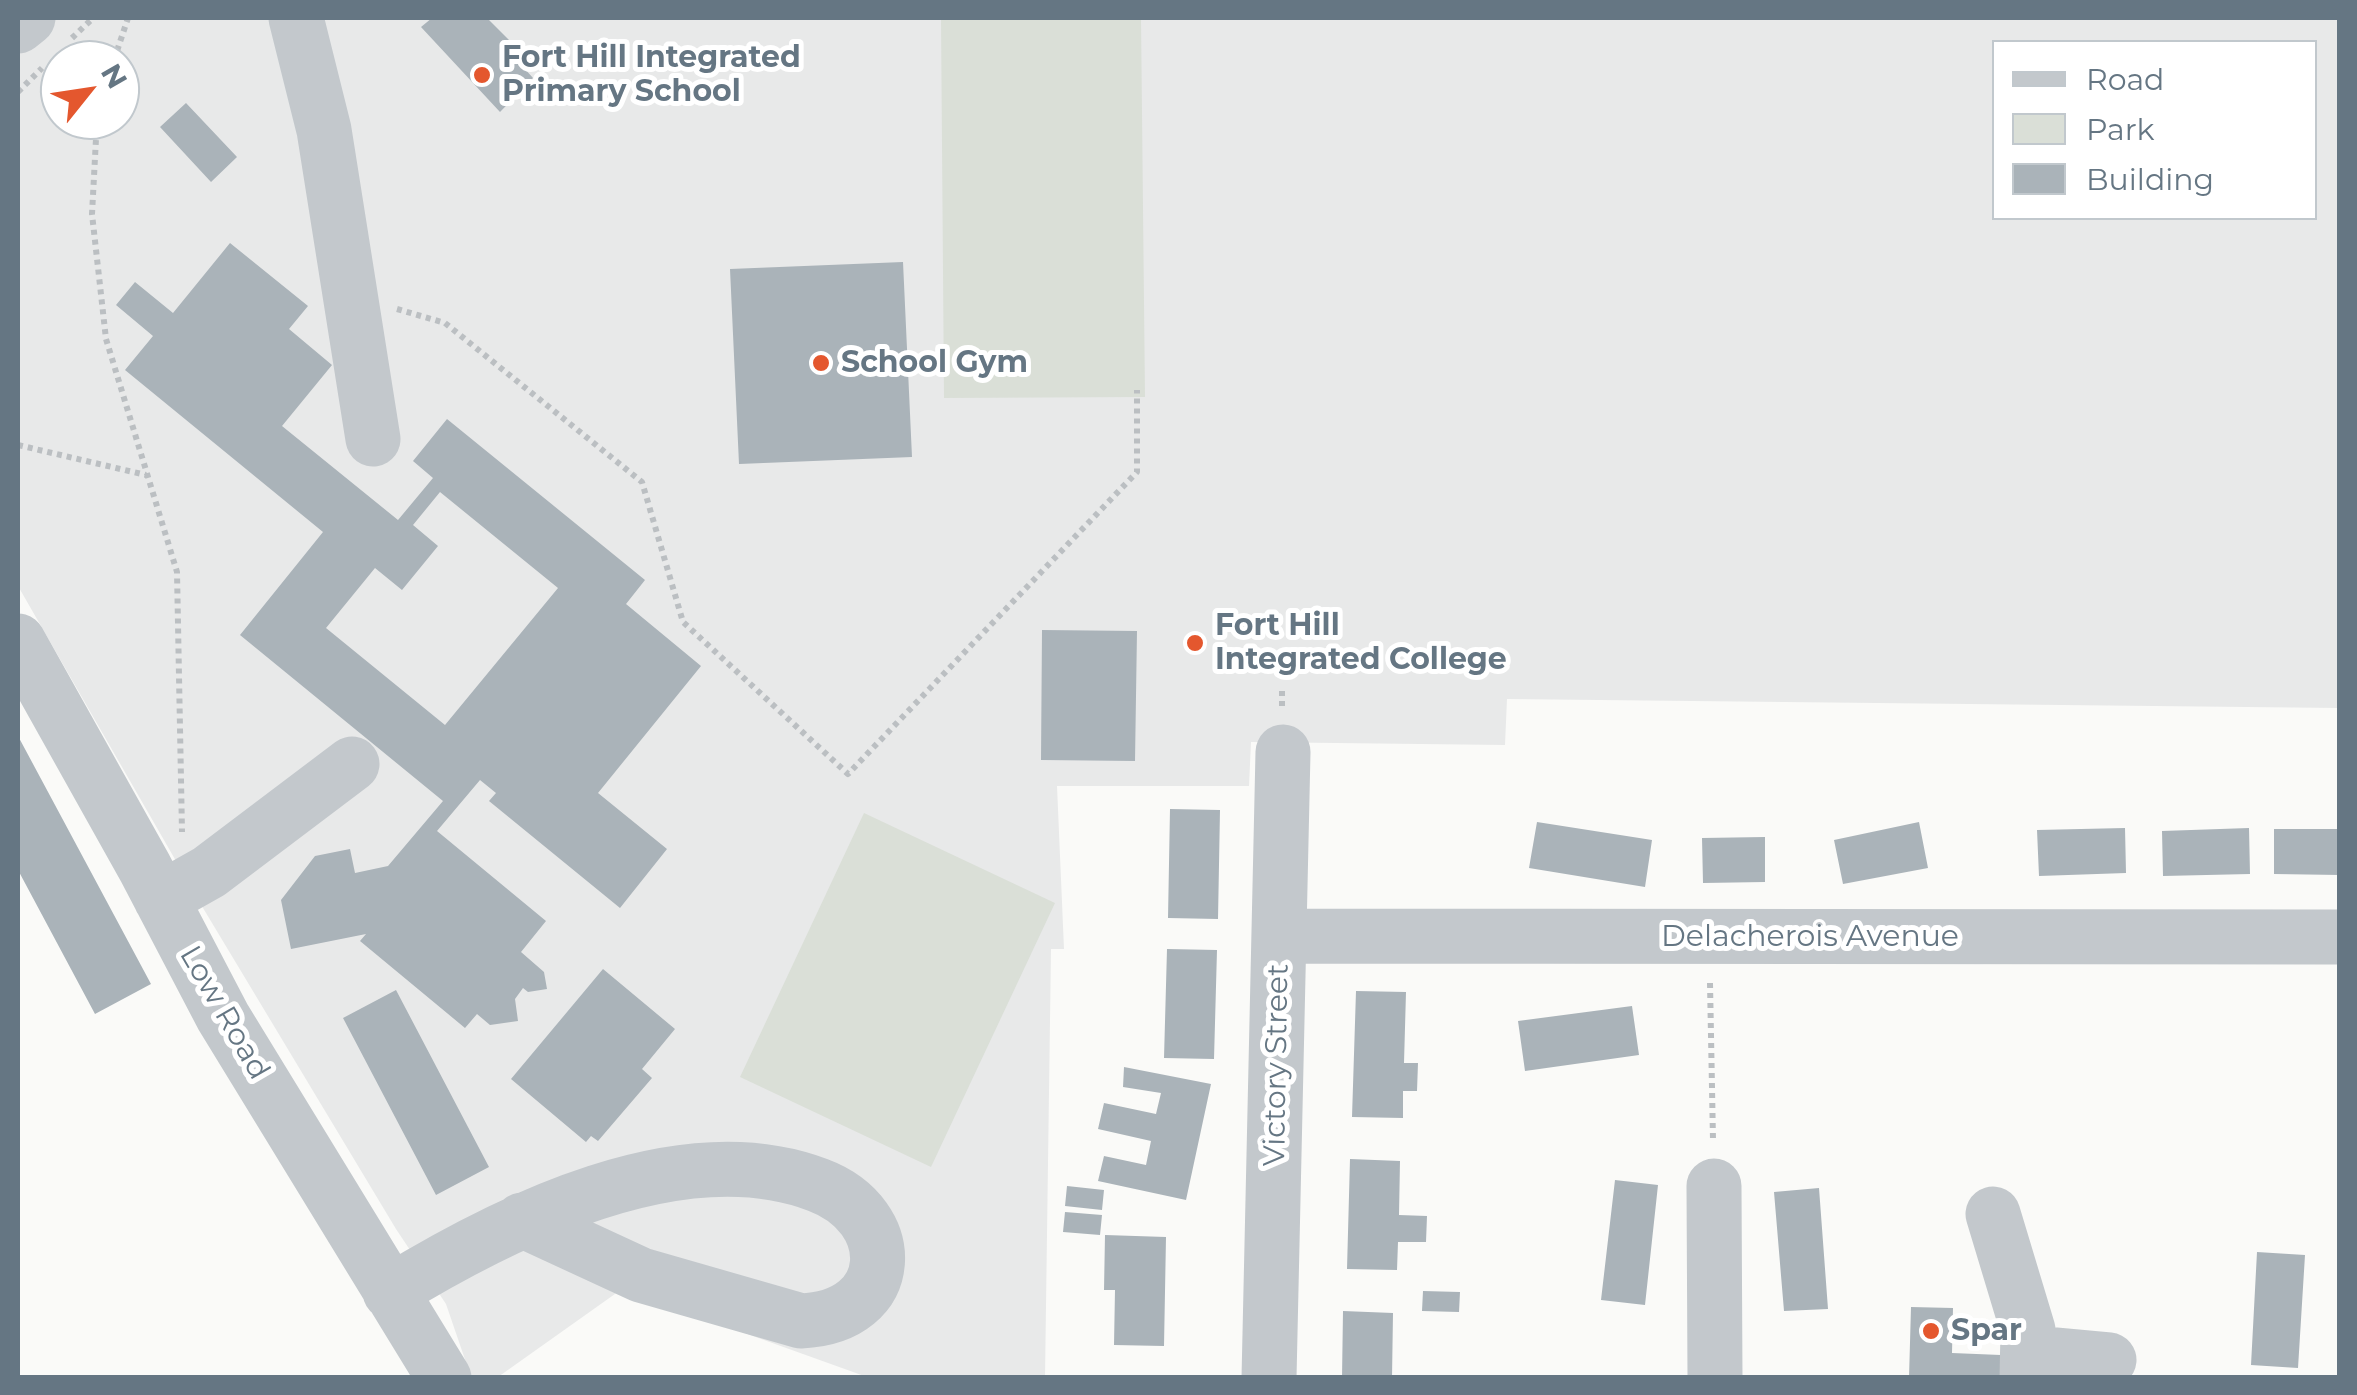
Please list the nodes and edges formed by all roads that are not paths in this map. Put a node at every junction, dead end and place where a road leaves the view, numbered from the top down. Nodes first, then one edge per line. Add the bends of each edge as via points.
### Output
1 (28, 18) edge
2 (296, 18) edge
3 (18, 26) edge
4 (373, 439) dead end
5 (18, 641) edge
6 (1283, 752) dead end
7 (352, 764) dead end
8 (153, 884) junction
9 (1280, 936) junction
10 (2340, 937) edge
11 (1714, 1168) road end
12 (1994, 1214) dead end
13 (522, 1220) junction
14 (390, 1292) junction
15 (2049, 1355) edge
16 (2109, 1360) dead end
17 (422, 1370) edge
18 (1269, 1378) edge
19 (1716, 1378) edge

1 - 3 street
2 - 4 street via 324,130
5 - 8 street, Low Road
6 - 9 street, Victory Street
7 - 8 street via 209,872
8 - 14 street, Low Road via 223,1017
9 - 10 street, Delacherois Avenue
9 - 18 street, Victory Street
11 - 19 street
12 - 15 street via 2028,1330
13 - 13 street via 610,1187 683,1171 752,1171 819,1185 850,1204 870,1227 876,1276 845,1313 801,1321 641,1275
13 - 14 street
14 - 17 street, Low Road
15 - 16 street

